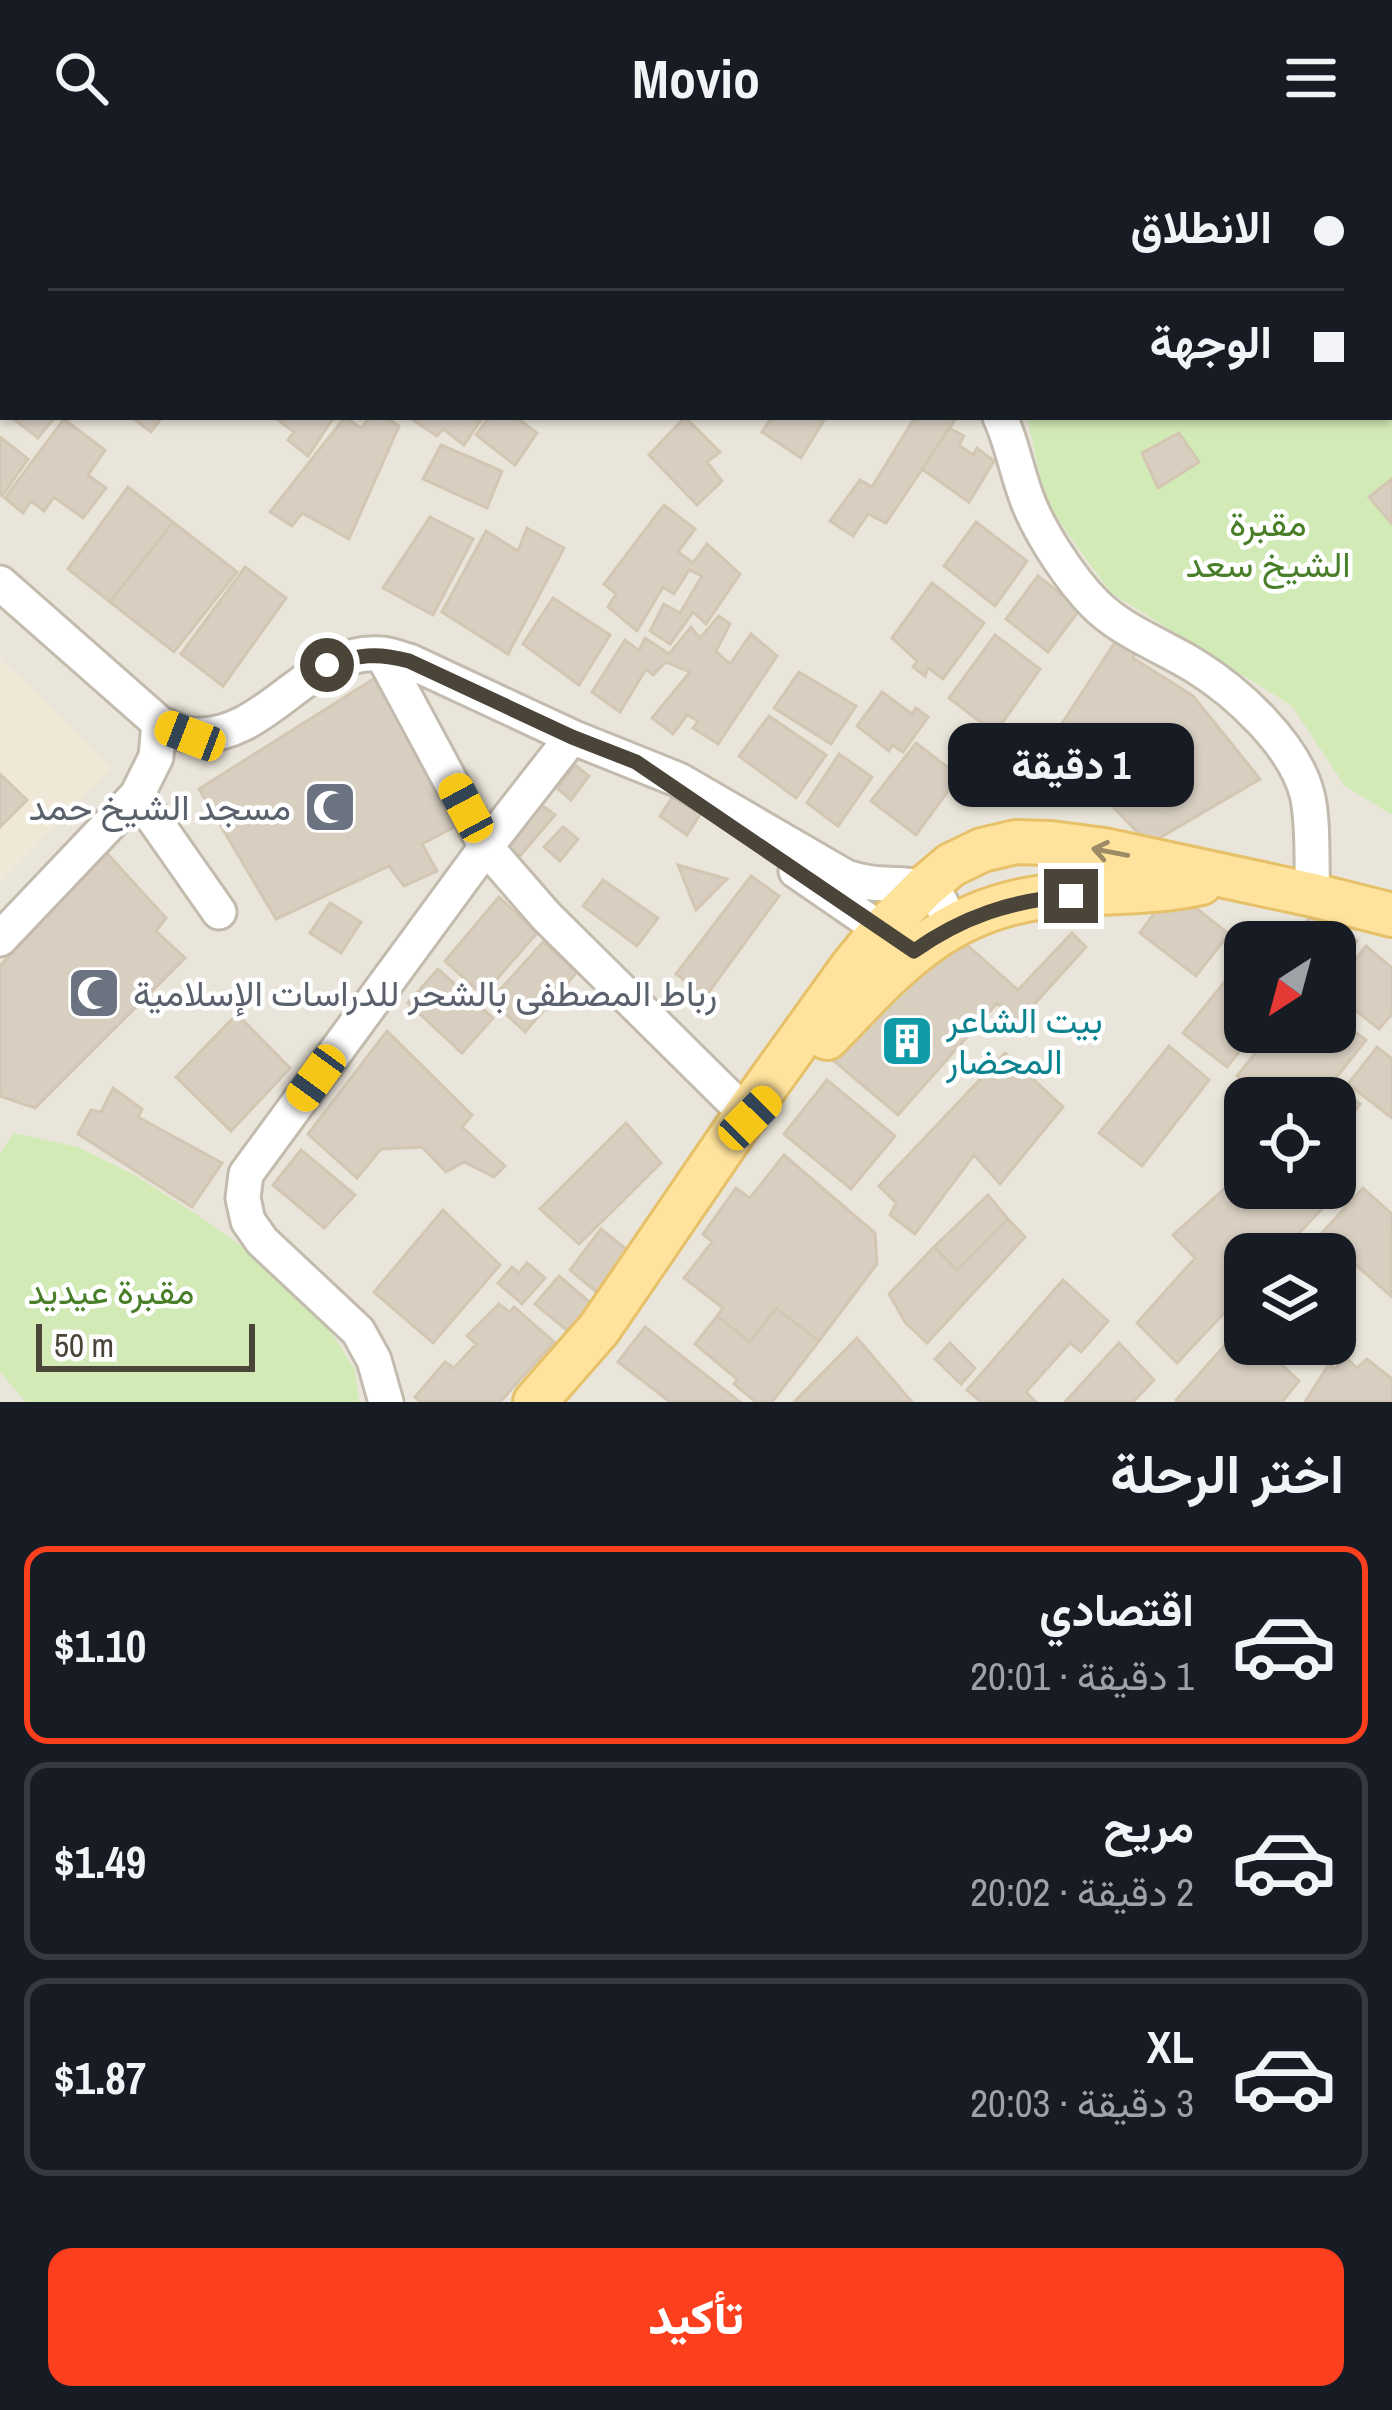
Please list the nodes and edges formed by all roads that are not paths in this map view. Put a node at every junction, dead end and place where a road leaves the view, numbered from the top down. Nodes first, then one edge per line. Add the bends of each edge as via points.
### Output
1 (1001, 420) edge
2 (0, 583) edge
3 (382, 654) junction
4 (158, 723) junction
5 (572, 737) junction
6 (636, 762) junction
7 (137, 795) junction
8 (487, 847) junction
9 (1225, 877) junction
10 (925, 887) junction
11 (1313, 895) junction
12 (219, 912) dead end
13 (1392, 915) edge
14 (915, 936) junction
15 (0, 939) edge
16 (740, 1127) junction
17 (386, 1402) edge
18 (535, 1402) edge

1 - 11 street via 1029,505 1093,602 1198,668 1264,722 1294,763 1307,796
2 - 4 street
3 - 4 street via 327,665 222,733 190,736
3 - 5 street
3 - 8 street
4 - 7 street via 156,758
5 - 6 street
5 - 8 street
6 - 10 street via 845,877
6 - 14 street
7 - 12 street
7 - 15 street
8 - 16 street
8 - 17 street via 246,1174 248,1221 358,1331
9 -> 10 main road via 1104,850 1016,842 951,865
9 - 11 main road
9 - 14 main road via 1039,898
10 - 14 main road
10 - 14 street via 942,905
11 - 13 main road
14 - 16 main road
16 - 18 main road via 599,1329

